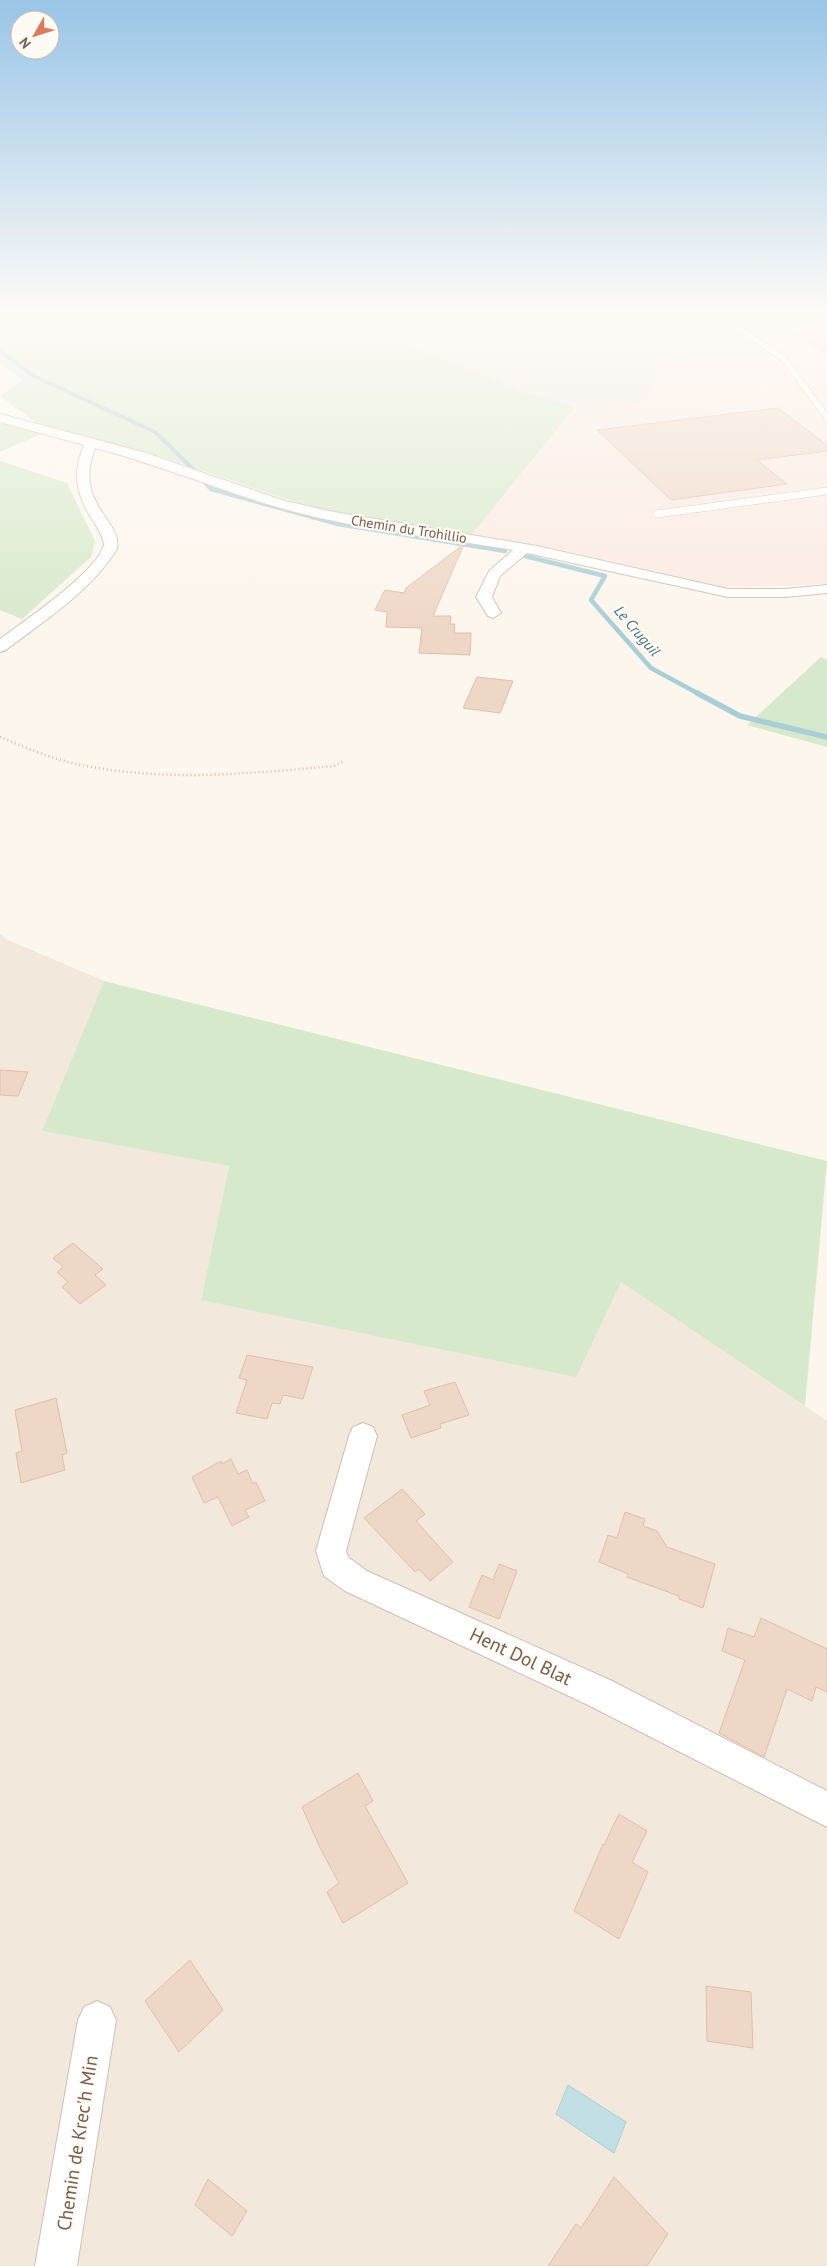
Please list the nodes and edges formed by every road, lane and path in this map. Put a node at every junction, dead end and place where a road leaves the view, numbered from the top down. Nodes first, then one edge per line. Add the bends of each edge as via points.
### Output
1 (3, 419) edge
2 (90, 443) junction
3 (827, 491) edge
4 (657, 514) dead end
5 (524, 548) junction
6 (827, 589) edge
7 (492, 613) dead end
8 (0, 647) edge
9 (0, 737) edge
10 (344, 762) dead end
11 (363, 1436) dead end
12 (827, 1810) edge
13 (97, 2020) dead end
14 (56, 2266) edge

1 - 2 street, Chemin du Trohillio
2 - 5 street, Chemin du Trohillio via 156,461 296,508
2 - 8 street via 82,467 82,491 108,534 110,549 68,593
3 - 4 lane
5 - 6 street, Chemin du Trohillio via 728,593 785,594
5 - 7 street via 494,574 484,597
9 - 10 path via 67,762 151,774 237,774 334,766
11 - 12 street, Hent Dol Blat via 331,1551 335,1566 356,1581 598,1692
13 - 14 street, Chemin de Krec'h Min

